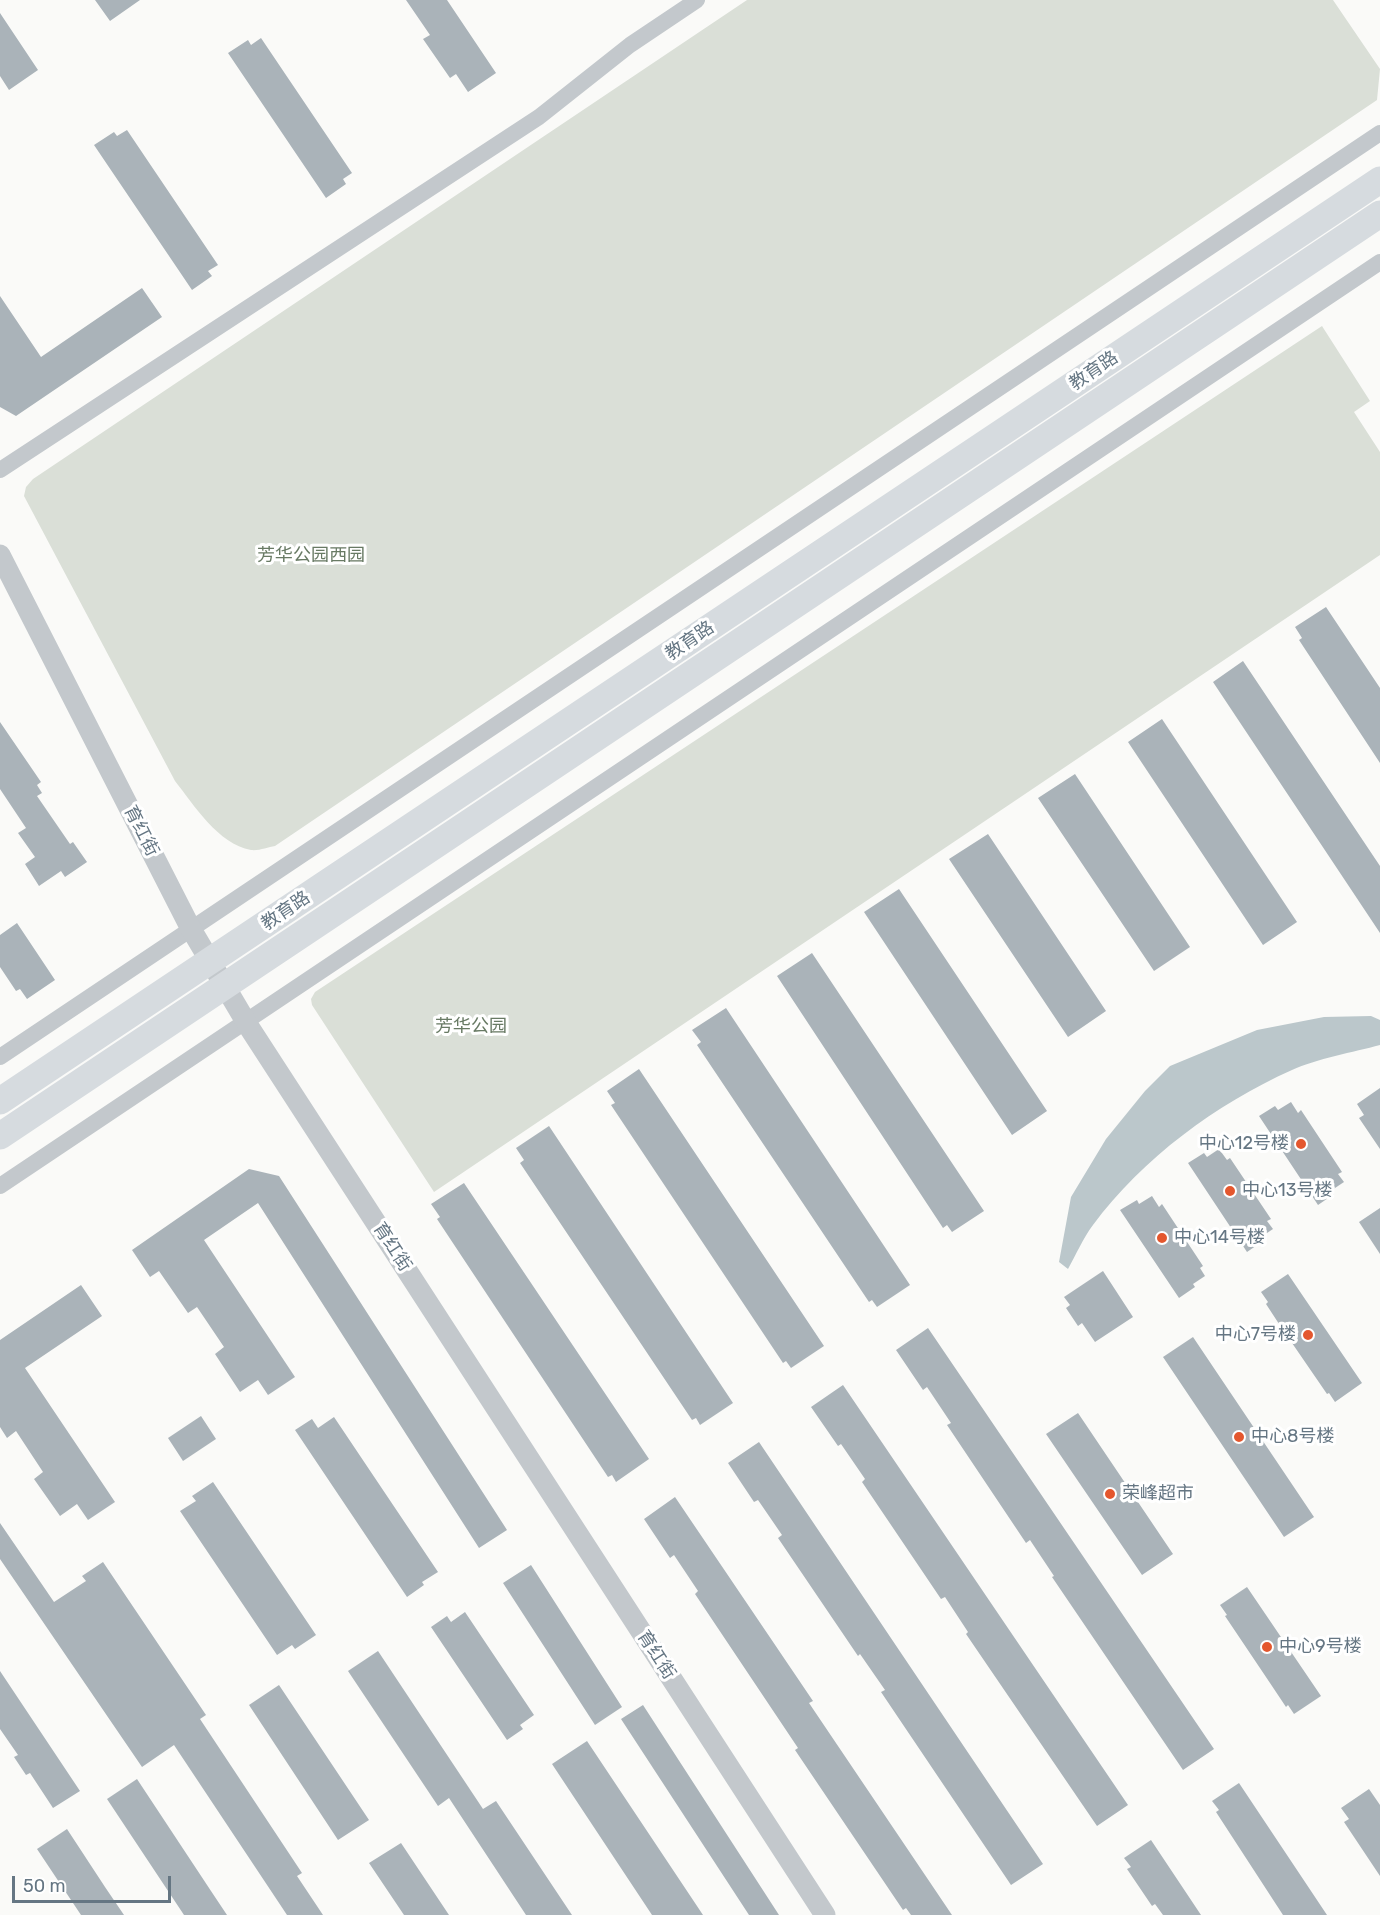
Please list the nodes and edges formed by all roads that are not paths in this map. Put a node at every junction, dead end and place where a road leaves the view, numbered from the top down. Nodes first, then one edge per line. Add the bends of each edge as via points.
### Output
1 (697, 0) edge
2 (1380, 133) edge
3 (1380, 180) edge
4 (1380, 214) edge
5 (1380, 262) edge
6 (0, 470) edge
7 (0, 555) edge
8 (191, 929) junction
9 (210, 961) junction
10 (225, 986) junction
11 (246, 1021) junction
12 (0, 1056) edge
13 (0, 1101) edge
14 (0, 1136) edge
15 (0, 1186) edge
16 (825, 1915) edge

1 - 6 street via 630,45 539,117
2 - 8 street
3 - 9 main road, 教育路
4 - 10 main road, 教育路
5 - 11 street
7 - 8 street, 育红街
8 - 9 street, 育红街
8 - 12 street
9 - 10 street, 育红街
9 - 13 main road, 教育路
10 - 11 street, 育红街
10 - 14 main road, 教育路
11 - 15 street
11 - 16 street, 育红街

